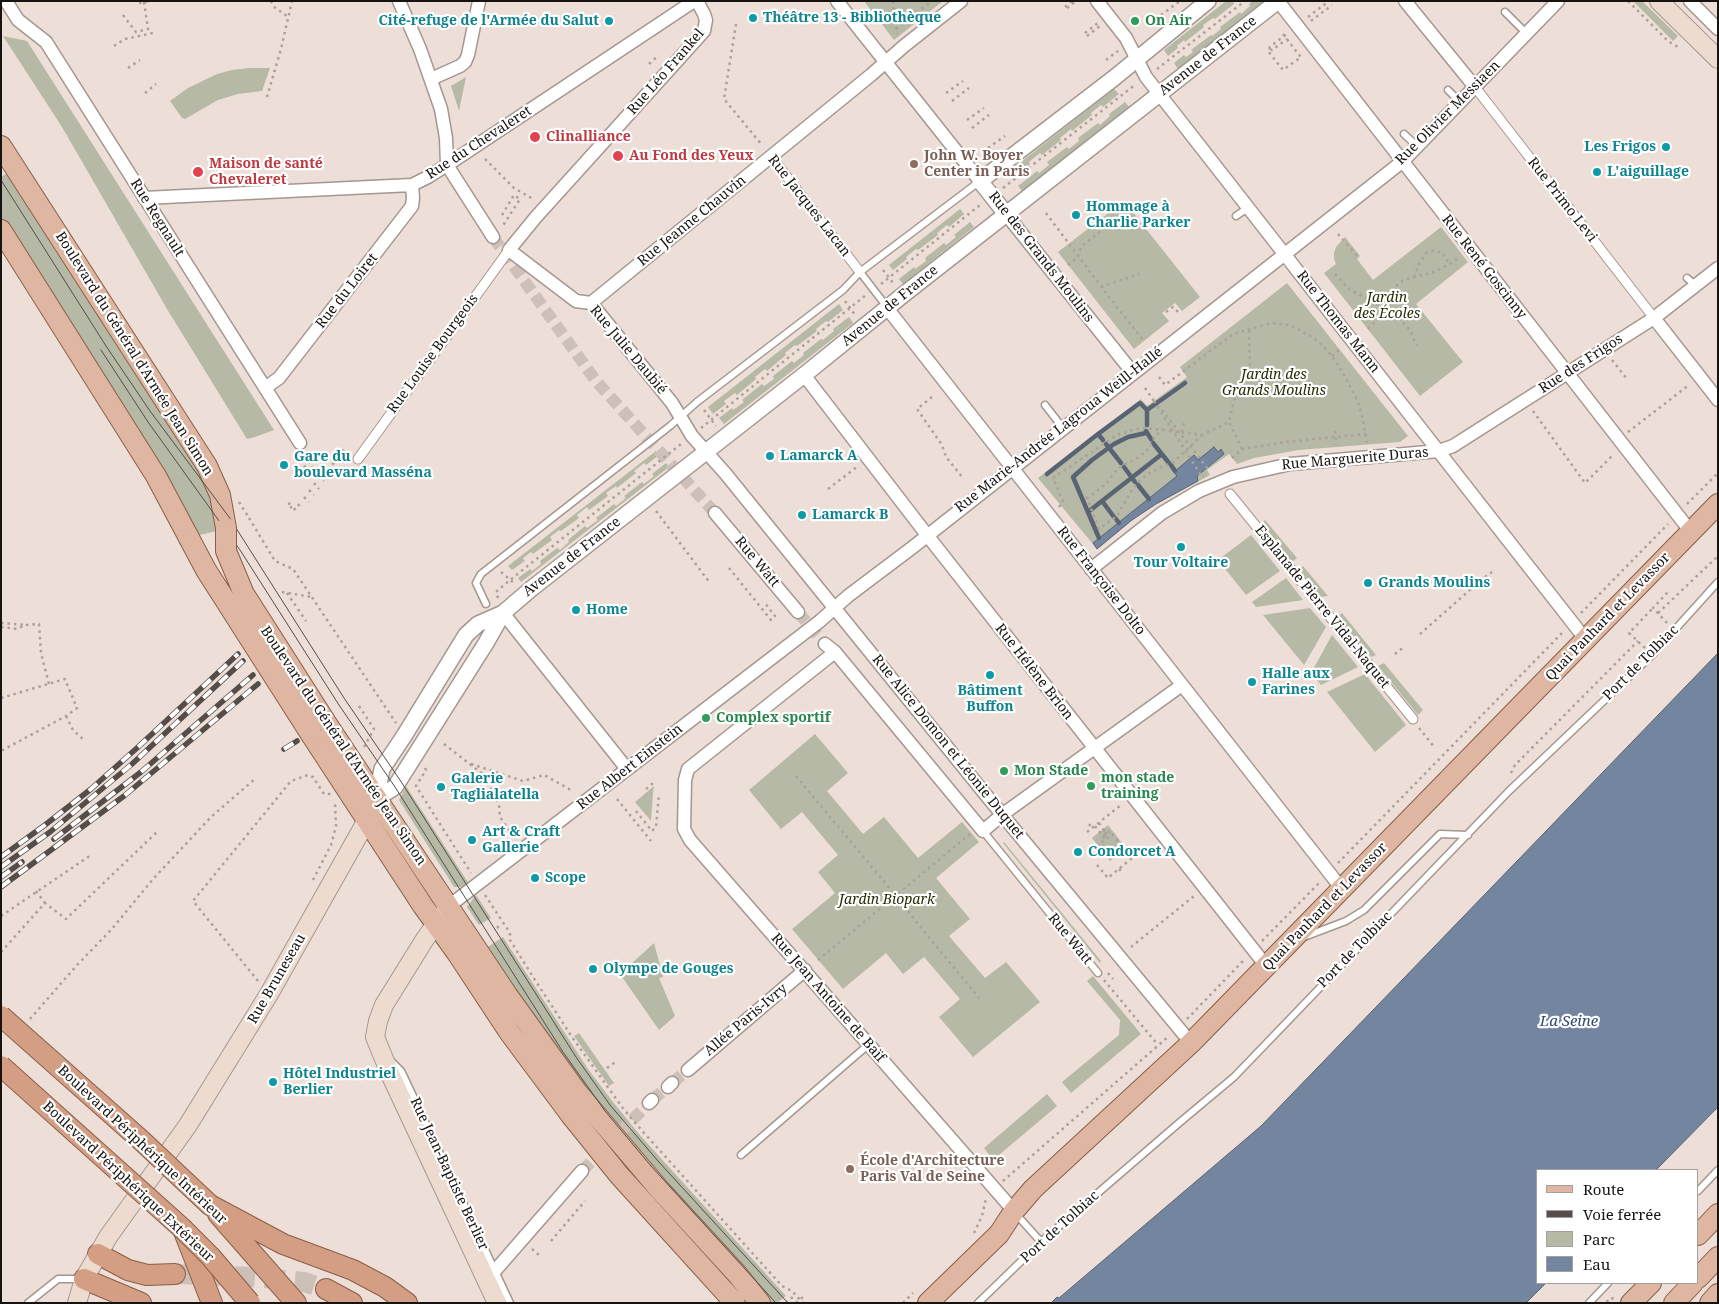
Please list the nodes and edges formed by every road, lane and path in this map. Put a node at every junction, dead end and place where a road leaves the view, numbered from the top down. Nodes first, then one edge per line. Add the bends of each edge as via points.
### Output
1 (6, 1) edge
2 (149, 1) edge
3 (271, 1) edge
4 (292, 1) edge
5 (399, 1) edge
6 (479, 1) edge
7 (695, 1) edge
8 (838, 1) edge
9 (893, 1) edge
10 (932, 1) edge
11 (961, 1) edge
12 (1072, 1) edge
13 (1076, 1) edge
14 (1097, 1) edge
15 (1180, 1) edge
16 (1208, 1) edge
17 (1245, 1) edge
18 (1278, 1) edge
19 (1406, 1) edge
20 (1558, 1) edge
21 (1628, 1) edge
22 (1659, 1) edge
23 (1690, 1) edge
24 (144, 2) edge
25 (139, 3) dead end
26 (1505, 12) dead end
27 (123, 14) dead end
28 (1161, 15) dead end
29 (288, 17) junction
30 (736, 24) dead end
31 (1718, 29) edge
32 (153, 33) dead end
33 (1526, 33) junction
34 (1283, 34) dead end
35 (1686, 43) dead end
36 (114, 46) dead end
37 (1271, 49) dead end
38 (658, 56) dead end
39 (1718, 59) edge
40 (140, 60) dead end
41 (1137, 60) junction
42 (885, 62) junction
43 (649, 64) dead end
44 (128, 68) dead end
45 (1154, 71) dead end
46 (431, 79) junction
47 (963, 81) dead end
48 (1138, 83) dead end
49 (156, 84) dead end
50 (1475, 87) junction
51 (968, 88) dead end
52 (1448, 90) dead end
53 (145, 93) dead end
54 (946, 93) dead end
55 (1160, 94) junction
56 (268, 98) dead end
57 (952, 101) dead end
58 (1460, 102) junction
59 (984, 108) dead end
60 (989, 115) dead end
61 (967, 120) dead end
62 (972, 128) dead end
63 (1404, 134) dead end
64 (1005, 136) dead end
65 (1, 146) edge
66 (1418, 147) junction
67 (988, 148) dead end
68 (771, 156) junction
69 (485, 159) dead end
70 (1403, 161) junction
71 (447, 165) junction
72 (980, 181) junction
73 (412, 185) junction
74 (992, 196) junction
75 (144, 198) junction
76 (536, 201) dead end
77 (1117, 207) dead end
78 (1249, 207) junction
79 (1046, 213) dead end
80 (1006, 214) junction
81 (502, 216) dead end
82 (1236, 216) dead end
83 (1, 230) edge
84 (1338, 234) dead end
85 (496, 235) joint
86 (509, 250) junction
87 (1285, 254) junction
88 (1463, 255) dead end
89 (1078, 257) junction
90 (1359, 258) dead end
91 (1450, 264) junction
92 (1068, 265) dead end
93 (1718, 268) edge
94 (883, 270) dead end
95 (860, 272) junction
96 (1139, 274) dead end
97 (1335, 274) dead end
98 (889, 277) junction
99 (1414, 277) junction
100 (877, 287) dead end
101 (1102, 287) junction
102 (897, 288) dead end
103 (863, 298) dead end
104 (844, 300) dead end
105 (591, 303) junction
106 (850, 308) junction
107 (887, 308) junction
108 (1385, 309) junction
109 (1166, 312) dead end
110 (1179, 313) dead end
111 (1654, 318) junction
112 (858, 319) dead end
113 (1249, 328) junction
114 (1368, 329) dead end
115 (1144, 341) dead end
116 (1417, 346) dead end
117 (1339, 350) dead end
118 (1332, 356) junction
119 (1611, 359) dead end
120 (1133, 373) junction
121 (1567, 373) junction
122 (804, 375) junction
123 (1159, 377) dead end
124 (1627, 379) dead end
125 (1692, 382) dead end
126 (265, 388) junction
127 (1145, 388) dead end
128 (932, 397) dead end
129 (1525, 400) junction
130 (1718, 400) edge
131 (1154, 401) junction
132 (1045, 405) dead end
133 (704, 410) dead end
134 (680, 416) junction
135 (711, 420) junction
136 (1184, 422) dead end
137 (1228, 422) junction
138 (1063, 428) junction
139 (718, 429) dead end
140 (1164, 429) junction
141 (1335, 431) dead end
142 (1182, 432) junction
143 (1365, 434) junction
144 (1202, 435) junction
145 (692, 436) junction
146 (1336, 437) junction
147 (1622, 442) junction
148 (1367, 443) dead end
149 (1336, 445) dead end
150 (300, 449) joint
151 (1242, 449) junction
152 (1439, 451) junction
153 (705, 452) junction
154 (1232, 458) dead end
155 (358, 459) dead end
156 (332, 462) dead end
157 (314, 465) dead end
158 (336, 466) dead end
159 (858, 466) dead end
160 (1011, 468) junction
161 (326, 469) dead end
162 (1208, 469) dead end
163 (330, 472) dead end
164 (1718, 473) edge
165 (1204, 476) dead end
166 (318, 477) dead end
167 (963, 478) dead end
168 (324, 481) dead end
169 (314, 484) dead end
170 (319, 488) dead end
171 (828, 489) dead end
172 (309, 490) dead end
173 (1230, 494) dead end
174 (314, 495) dead end
175 (304, 498) dead end
176 (309, 502) dead end
177 (298, 504) dead end
178 (1718, 504) edge
179 (1061, 505) dead end
180 (291, 506) dead end
181 (1683, 508) dead end
182 (302, 509) dead end
183 (655, 510) dead end
184 (297, 513) dead end
185 (715, 514) tunnel mouth
186 (249, 518) dead end
187 (1673, 519) dead end
188 (1691, 532) junction
189 (927, 535) junction
190 (1718, 556) edge
191 (729, 568) dead end
192 (1091, 569) junction
193 (501, 572) dead end
194 (1492, 572) dead end
195 (1485, 577) dead end
196 (510, 580) junction
197 (1718, 582) edge
198 (710, 583) dead end
199 (517, 586) dead end
200 (1471, 589) dead end
201 (282, 592) dead end
202 (496, 592) dead end
203 (1668, 592) dead end
204 (288, 593) junction
205 (312, 597) junction
206 (765, 603) dead end
207 (486, 604) dead end
208 (834, 608) junction
209 (1653, 608) junction
210 (798, 612) tunnel mouth
211 (503, 613) junction
212 (1658, 613) junction
213 (1579, 615) dead end
214 (1664, 619) dead end
215 (306, 622) dead end
216 (1, 625) edge
217 (1566, 628) dead end
218 (1420, 634) dead end
219 (1586, 640) junction
220 (1638, 641) junction
221 (1641, 645) dead end
222 (1405, 646) dead end
223 (830, 648) joint
224 (1395, 654) dead end
225 (49, 684) junction
226 (1182, 685) junction
227 (1, 698) edge
228 (360, 706) dead end
229 (66, 716) junction
230 (1413, 719) joint
231 (396, 723) dead end
232 (85, 741) dead end
233 (444, 744) dead end
234 (363, 748) dead end
235 (1436, 748) dead end
236 (1095, 749) junction
237 (1, 751) edge
238 (467, 762) junction
239 (424, 766) dead end
240 (627, 769) junction
241 (796, 776) dead end
242 (256, 778) dead end
243 (1508, 780) dead end
244 (654, 782) dead end
245 (646, 788) dead end
246 (571, 790) dead end
247 (335, 793) dead end
248 (659, 794) dead end
249 (376, 799) junction
250 (617, 799) dead end
251 (334, 801) dead end
252 (1121, 805) dead end
253 (636, 811) dead end
254 (1003, 814) junction
255 (367, 820) junction
256 (1099, 823) junction
257 (1089, 824) dead end
258 (1093, 827) junction
259 (158, 831) dead end
260 (977, 832) junction
261 (1087, 832) dead end
262 (512, 835) dead end
263 (1468, 835) junction
264 (1106, 838) junction
265 (651, 841) dead end
266 (91, 855) dead end
267 (1142, 858) dead end
268 (1097, 865) dead end
269 (1334, 867) dead end
270 (1119, 868) junction
271 (1123, 873) dead end
272 (1324, 878) dead end
273 (475, 879) dead end
274 (309, 888) dead end
275 (1342, 889) junction
276 (482, 890) dead end
277 (36, 891) junction
278 (896, 896) junction
279 (1194, 896) dead end
280 (45, 903) junction
281 (449, 906) junction
282 (1, 916) edge
283 (435, 924) junction
284 (501, 924) dead end
285 (497, 928) dead end
286 (1291, 941) junction
287 (1258, 946) dead end
288 (1131, 947) dead end
289 (1, 952) edge
290 (1249, 954) dead end
291 (818, 960) dead end
292 (246, 966) dead end
293 (1267, 967) junction
294 (805, 970) junction
295 (1098, 973) joint
296 (263, 974) dead end
297 (259, 982) dead end
298 (979, 998) dead end
299 (1, 1016) edge
300 (1183, 1022) dead end
301 (27, 1023) dead end
302 (1173, 1032) dead end
303 (1191, 1043) junction
304 (868, 1045) junction
305 (1158, 1046) junction
306 (618, 1061) dead end
307 (1, 1066) edge
308 (607, 1068) dead end
309 (688, 1070) tunnel mouth
310 (741, 1155) dead end
311 (1718, 1170) edge
312 (582, 1171) tunnel mouth
313 (999, 1184) dead end
314 (1699, 1190) edge
315 (988, 1193) dead end
316 (585, 1201) dead end
317 (210, 1205) junction
318 (1014, 1211) junction
319 (1718, 1214) edge
320 (183, 1229) junction
321 (1699, 1233) edge
322 (970, 1240) dead end
323 (551, 1241) dead end
324 (1041, 1242) junction
325 (98, 1254) junction
326 (1718, 1257) edge
327 (175, 1274) tunnel mouth
328 (491, 1276) junction
329 (1699, 1277) edge
330 (84, 1279) junction
331 (1607, 1284) edge
332 (1650, 1284) edge
333 (1692, 1284) edge
334 (326, 1289) tunnel mouth
335 (1718, 1294) edge
336 (795, 1295) junction
337 (922, 1296) edge
338 (1607, 1296) dead end
339 (803, 1297) dead end
340 (800, 1300) junction
341 (1623, 1302) edge
342 (28, 1303) edge
343 (77, 1303) edge
344 (141, 1303) edge
345 (212, 1303) edge
346 (250, 1303) edge
347 (296, 1303) edge
348 (352, 1303) edge
349 (407, 1303) edge
350 (497, 1303) edge
351 (510, 1303) edge
352 (735, 1303) edge
353 (760, 1303) edge
354 (786, 1303) edge
355 (796, 1303) edge
356 (803, 1303) edge
357 (903, 1303) edge
358 (978, 1303) edge
359 (1589, 1303) edge
360 (1674, 1303) edge
361 (1710, 1303) edge

1 - 75 street, Rue Regnault via 18,20 46,42
2 - 24 path
3 - 29 path
4 - 29 path
5 - 46 street
6 - 46 street via 465,62
7 - 71 street, Rue du Chevaleret
7 - 86 street, Rue Léo Frankel via 706,20 704,31
8 - 42 street, Rue des Grands Moulins
9 - 10 path via 896,29
11 - 42 street, Rue Jeanne Chauvin
12 - 13 path via 1066,8
14 - 41 street, Rue Thomas Mann via 1126,38
15 - 28 path
16 - 41 street
17 - 45 path
18 - 55 street, Avenue de France
18 - 70 street, Rue René Goscinny
19 - 50 street, Rue Primo Levi
20 - 33 street, Rue Olivier Messiaen
21 - 35 path via 1668,41 1676,46
22 - 39 main road
23 - 31 street
24 - 25 path
24 - 27 path via 148,29 136,32
26 - 33 lane
29 - 56 path
30 - 68 path, Rue Jacques Lacan via 724,99
32 - 36 path via 125,39
33 - 50 street, Rue Olivier Messiaen
34 - 37 path via 1300,57 1283,70 1268,51
38 - 43 path
40 - 44 path
41 - 55 street, Rue Thomas Mann
41 - 72 street
42 - 68 street, Rue Jeanne Chauvin
42 - 72 street, Rue des Grands Moulins
46 - 71 street via 444,121
47 - 54 path
48 - 74 path, Avenue de France
49 - 53 path
50 - 58 street, Rue Olivier Messiaen
50 - 111 street, Rue Primo Levi
51 - 57 path
52 - 58 lane
55 - 78 street, Rue Thomas Mann
55 - 80 street, Avenue de France
58 - 66 street, Rue Olivier Messiaen
59 - 61 path
60 - 62 path
63 - 66 lane
64 - 67 path
65 - 249 main road, Boulevard du Général d'Armée Jean Simon, bridge via 207,466 220,495 226,551 244,594
66 - 70 street, Rue Olivier Messiaen
68 - 95 street, Rue Jacques Lacan
68 - 105 street, Rue Jeanne Chauvin
69 - 76 path via 514,188
70 - 87 street, Rue Olivier Messiaen
70 - 121 street, Rue René Goscinny
71 - 73 street, Rue du Chevaleret
71 - 85 street
72 - 74 street, Rue des Grands Moulins
72 - 95 lane
73 - 75 street, Rue du Chevaleret
73 - 126 street, Rue du Loiret via 412,206 279,378
74 - 80 street, Rue des Grands Moulins
74 - 98 path, Avenue de France
75 - 126 street, Rue Regnault
77 - 89 path via 1127,219 1118,226 1114,221 1081,247
78 - 82 lane
78 - 87 street, Rue Thomas Mann
79 - 89 path
80 - 107 street, Avenue de France
80 - 120 street, Rue des Grands Moulins
81 - 85 path via 514,195 520,199
83 - 255 main road, Boulevard du Général d'Armée Jean Simon, bridge via 156,476 206,570
84 - 90 path
86 - 105 street, Rue Julie Daubié via 576,301
86 - 155 street, Rue Louise Bourgeois
87 - 120 street, Rue Marie-Andrée Lagroua Weill-Hallé
87 - 152 street, Rue Thomas Mann
88 - 91 path
89 - 92 path
89 - 101 path
91 - 99 path
91 - 99 path via 1440,252 1426,253
93 - 111 street, Rue des Frigos via 1691,282
94 - 98 path
95 - 107 lane, Rue Françoise Dolto
95 - 134 lane via 843,290
96 - 101 path
97 - 108 path via 1349,289
98 - 100 path, Avenue de France
98 - 102 path
99 - 108 path via 1399,283
101 - 115 path
103 - 106 path, Avenue de France
104 - 106 path
105 - 134 street, Rue Julie Daubié
106 - 112 path
106 - 135 path, Avenue de France
107 - 122 street, Avenue de France
107 - 160 street, Rue Françoise Dolto
108 - 114 path
108 - 116 path via 1404,323
109 - 110 path via 1173,307
111 - 121 street, Rue des Frigos
111 - 130 street, Rue Primo Levi
113 - 118 path via 1290,325 1312,337
113 - 123 path via 1218,344 1165,385
113 - 137 path via 1250,369 1234,400
117 - 118 path
118 - 143 path via 1355,396
119 - 124 path
120 - 138 street, Rue Marie-Andrée Lagroua Weill-Hallé
121 - 129 street, Rue des Frigos
121 - 147 street, Rue René Goscinny
122 - 153 street, Avenue de France
122 - 189 street, Rue Hélène Brion
125 - 147 path
126 - 150 street, Rue Regnault
127 - 131 path
128 - 167 path via 917,409
129 - 147 path via 1585,483
129 - 152 street, Rue des Frigos via 1453,446
131 - 162 path, bridge
131 - 165 path, bridge
132 - 138 lane
133 - 135 path
134 - 145 street, Rue Julie Daubié
134 - 207 lane via 481,574 476,583
135 - 139 path
135 - 145 path, Avenue de France
136 - 142 path
137 - 144 path
137 - 151 path
138 - 160 street, Rue Marie-Andrée Lagroua Weill-Hallé
140 - 142 path
140 - 144 path via 1146,452 1118,468 1106,484 1087,498 1099,529 1117,516 1141,479 1178,459
140 - 179 path via 1136,428 1116,434 1054,478 1064,502
141 - 146 path
142 - 144 path
143 - 146 path
143 - 148 path
145 - 153 street, Rue Julie Daubié
145 - 196 path, Avenue de France
146 - 149 path
146 - 151 path
147 - 188 street, Rue René Goscinny
150 - 157 path via 313,459 301,470 306,473
151 - 154 path
152 - 192 street, Rue Marguerite Duras via 1290,464 1233,477 1199,491 1162,513
152 - 219 street, Rue Thomas Mann
153 - 208 street, Rue Alice Domon et Léonie Duquet
153 - 211 street, Avenue de France
156 - 158 path
159 - 171 path
160 - 189 street, Rue Marie-Andrée Lagroua Weill-Hallé
160 - 192 street, Rue Françoise Dolto
161 - 163 path
164 - 181 path
166 - 168 path
169 - 170 path
172 - 174 path
173 - 230 street, Esplanade Pierre Vidal-Naquet
175 - 176 path
177 - 182 path
178 - 188 main road, Quai Panhard et Levassor
180 - 184 path
183 - 198 path
185 - 210 street, Rue Watt
186 - 205 path, bridge via 275,560 293,569
187 - 213 path, Quai Panhard et Levassor
188 - 219 main road, Quai Panhard et Levassor
189 - 208 street, Rue Marie-Andrée Lagroua Weill-Hallé
189 - 236 street, Rue Hélène Brion
190 - 212 path
191 - 206 path via 771,620 775,616
192 - 226 street, Rue Françoise Dolto
193 - 196 path
194 - 195 path
196 - 199 path
196 - 202 path, Avenue de France
197 - 263 lane, Port de Tolbiac via 1652,655 1509,791
200 - 218 path
201 - 204 path, bridge
203 - 209 path
204 - 205 path, bridge
204 - 215 path
205 - 231 path, bridge
208 - 240 street, Rue Albert Einstein
208 - 254 street, Rue Alice Domon et Léonie Duquet
209 - 212 path
209 - 220 path via 1629,633
211 - 240 street
211 - 249 street, Avenue de France via 395,788
211 - 249 street, Avenue de France via 478,624 466,635 382,769
212 - 214 path
216 - 225 path via 39,624
217 - 269 path, Quai Panhard et Levassor
219 - 275 main road, Quai Panhard et Levassor
220 - 221 path
220 - 243 path via 1515,765
222 - 224 path
223 - 260 street, Rue Watt
223 - 294 street, Rue Jean Antoine de Baïf via 688,769 685,780 684,829 690,840
225 - 227 path
225 - 229 path via 65,679 77,708
226 - 236 street
226 - 275 street, Rue Françoise Dolto
228 - 234 path via 374,729
229 - 232 path via 73,730
229 - 237 path
230 - 235 path
233 - 238 path
236 - 254 street
236 - 293 street, Rue Hélène Brion
238 - 246 path via 524,781 544,775
238 - 262 path via 484,775 499,805 500,817
239 - 273 path via 426,770 416,786
240 - 281 street, Rue Albert Einstein
241 - 278 path
242 - 301 path via 211,818 154,878
244 - 245 path
247 - 292 path via 324,794 308,774 291,782 193,901
248 - 253 path via 656,827 652,831
249 - 255 main road, Rue Bruneseau
249 - 281 main road, Boulevard du Général d'Armée Jean Simon
250 - 265 path
251 - 274 path via 336,826 331,845
252 - 256 path
254 - 260 street
254 - 303 street, Rue Alice Domon et Léonie Duquet
255 - 283 main road, Boulevard du Général d'Armée Jean Simon
255 - 325 main road, Rue Bruneseau via 264,1002 188,1125
256 - 258 path
256 - 264 path
257 - 258 path
258 - 261 path
258 - 264 path
259 - 280 path via 66,919
260 - 278 path
260 - 295 lane, Rue Watt
263 - 286 lane via 1440,834 1364,910 1346,922
263 - 324 lane, Port de Tolbiac via 1234,1077
264 - 264 path via 1100,844 1110,857 1123,847 1112,834
266 - 277 path
267 - 270 path via 1138,853
268 - 270 path via 1108,878
270 - 271 path
272 - 287 path, Quai Panhard et Levassor
275 - 286 main road, Quai Panhard et Levassor
276 - 336 path via 535,980 622,1107 782,1286
277 - 280 path
277 - 282 path
278 - 291 path
278 - 298 path
279 - 288 path
280 - 289 path
281 - 283 main road, Rue Jean-Baptiste Berlier
281 - 353 main road, Boulevard du Général d'Armée Jean Simon via 577,1092
283 - 328 main road, Rue Jean-Baptiste Berlier via 384,1005 375,1037
283 - 352 main road, Boulevard du Général d'Armée Jean Simon via 509,1032 586,1134
284 - 285 path
286 - 293 main road, Quai Panhard et Levassor
290 - 300 path, Quai Panhard et Levassor
293 - 303 main road, Quai Panhard et Levassor
294 - 304 street, Rue Jean Antoine de Baïf
294 - 309 street, Allée Paris-Ivry
295 - 305 path, Rue Watt
296 - 297 path, Rue Bruneseau
299 - 317 highway, Boulevard Périphérique Intérieur, bridge
302 - 305 path
303 - 318 main road, Quai Panhard et Levassor via 1032,1189
304 - 310 lane
304 - 318 street, Rue Jean Antoine de Baïf
305 - 313 path
306 - 308 path
307 - 320 highway, Boulevard Périphérique Extérieur, bridge
311 - 314 lane
312 - 328 street
315 - 322 path via 982,1216
316 - 323 path
317 - 347 highway, Boulevard Périphérique Intérieur
317 - 349 highway via 283,1244 353,1270
318 - 324 lane
318 - 337 main road, Quai Panhard et Levassor via 999,1234
319 - 321 main road
320 - 345 highway
320 - 346 highway, Boulevard Périphérique Extérieur, bridge
324 - 358 lane, Port de Tolbiac
325 - 327 highway via 128,1270 147,1275
325 - 330 main road, Rue Bruneseau
326 - 329 main road
328 - 350 main road, Rue Jean-Baptiste Berlier
328 - 351 lane, Rue Jean-Baptiste Berlier
330 - 342 lane via 58,1279
330 - 343 main road, Rue Bruneseau
330 - 344 highway
331 - 359 lane
332 - 341 main road
333 - 360 main road
334 - 348 highway
335 - 361 main road
336 - 340 path
336 - 354 path
337 - 357 path
338 - 341 path via 1608,1302 1613,1298
339 - 340 path
340 - 355 path
340 - 356 path

